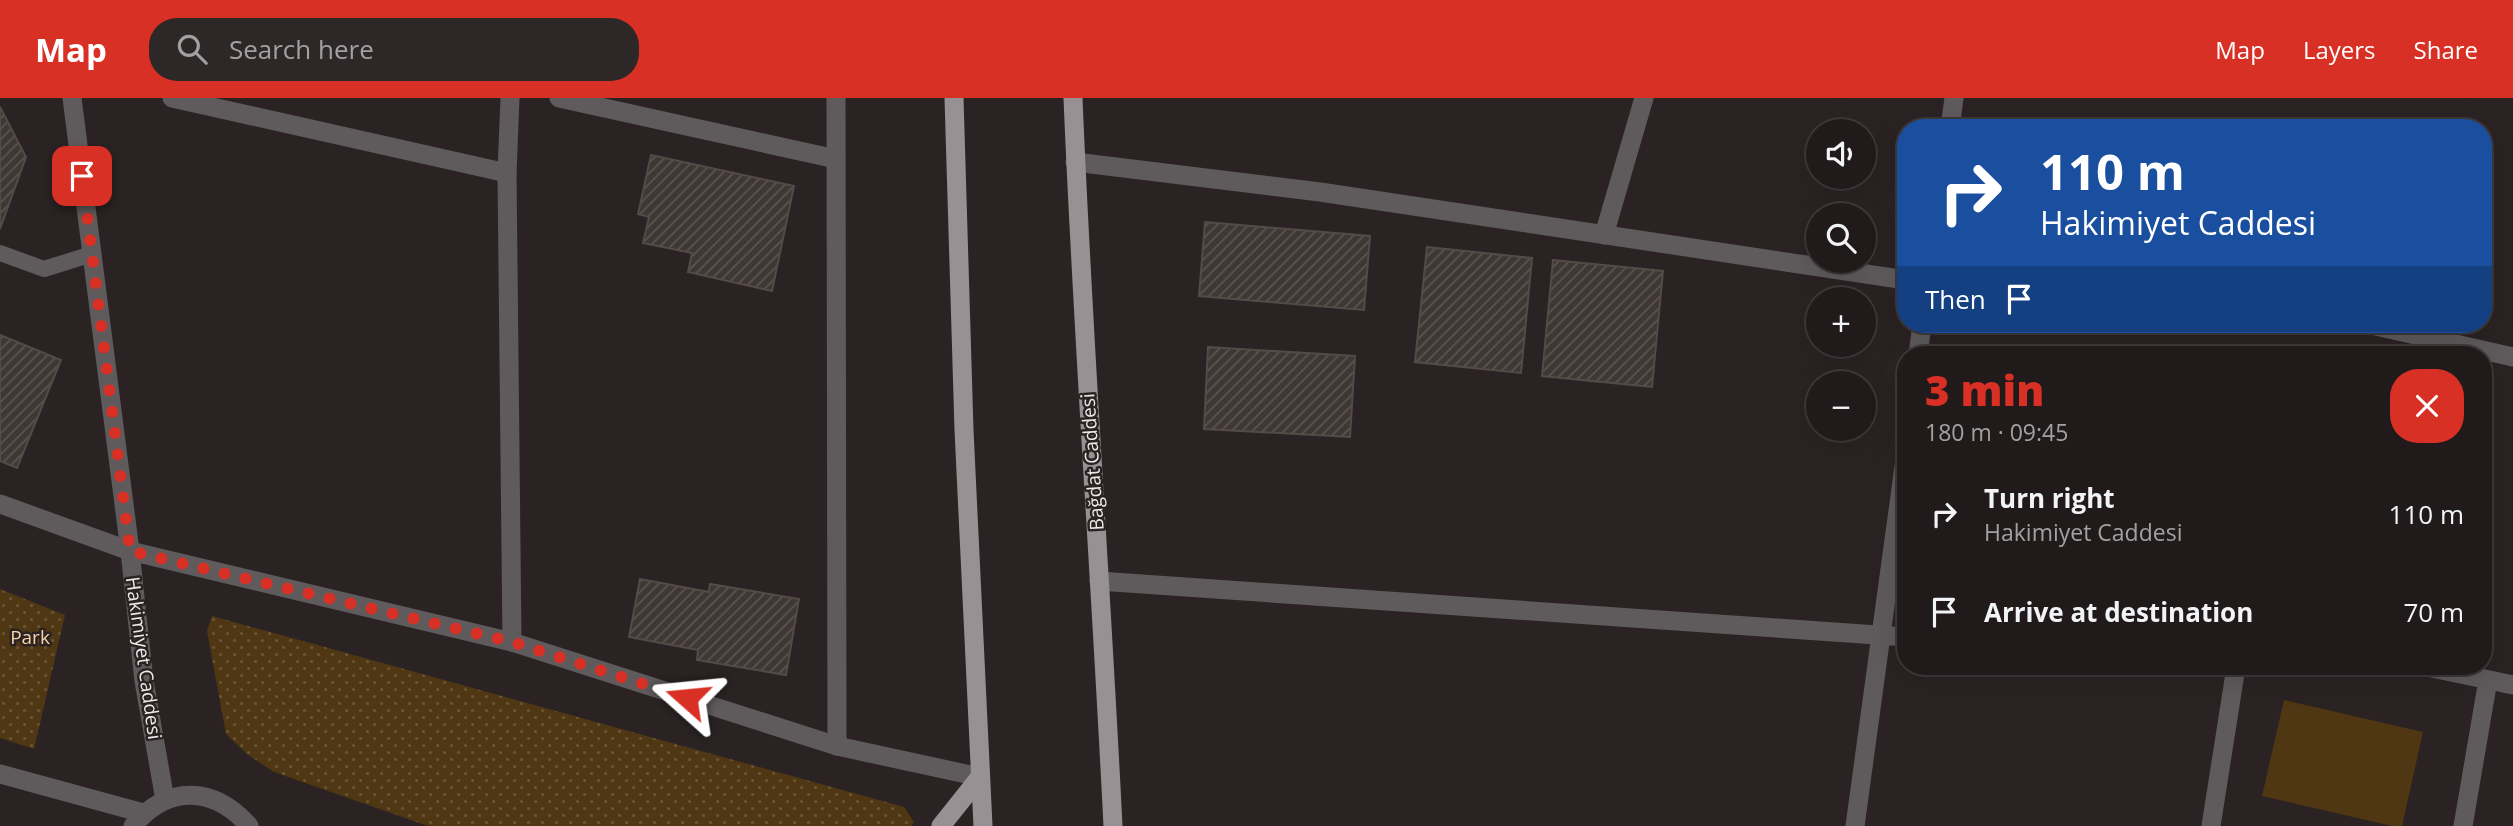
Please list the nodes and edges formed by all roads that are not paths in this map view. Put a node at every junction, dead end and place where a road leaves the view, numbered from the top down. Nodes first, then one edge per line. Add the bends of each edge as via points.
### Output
1 (72, 98) edge
2 (172, 98) edge
3 (510, 98) edge
4 (559, 98) edge
5 (836, 98) edge
6 (954, 98) edge
7 (1073, 98) edge
8 (1644, 98) edge
9 (1954, 98) edge
10 (1951, 119) edge
11 (836, 159) junction
12 (1075, 162) junction
13 (507, 173) junction
14 (1604, 234) junction
15 (0, 253) edge
16 (92, 254) junction
17 (1897, 279) edge
18 (2407, 333) edge
19 (2464, 346) edge
20 (2492, 352) edge
21 (2513, 357) edge
22 (0, 504) edge
23 (1897, 521) edge
24 (130, 551) junction
25 (1099, 581) junction
26 (1882, 637) junction
27 (1897, 637) edge
28 (512, 642) junction
29 (2235, 675) edge
30 (2465, 675) edge
31 (2488, 680) junction
32 (2513, 685) edge
33 (837, 746) junction
34 (0, 774) edge
35 (980, 777) junction
36 (165, 800) junction
37 (138, 820) edge
38 (249, 826) edge
39 (941, 826) edge
40 (983, 826) edge
41 (1113, 826) edge
42 (1855, 826) edge
43 (2211, 826) edge
44 (2463, 826) edge

1 - 16 street, Hakimiyet Caddesi
2 - 13 street
3 - 13 street
4 - 11 street
5 - 11 street
6 - 35 main road
7 - 12 main road, Bağdat Caddesi
8 - 14 street
9 - 10 street
11 - 33 street
12 - 14 street
12 - 25 main road, Bağdat Caddesi
13 - 28 street
14 - 17 street
15 - 16 lane via 44,269
16 - 24 street, Hakimiyet Caddesi
18 - 19 street
20 - 21 street
22 - 24 street
23 - 26 street
24 - 28 street
24 - 36 street, Hakimiyet Caddesi via 144,681
25 - 26 street
25 - 41 main road, Bağdat Caddesi
26 - 27 street
26 - 42 street
28 - 33 street
29 - 43 street
30 - 31 street
31 - 32 street
31 - 44 street
33 - 35 street
34 - 37 street
35 - 39 main road
35 - 40 main road
36 - 37 street
36 - 38 street via 199,795 218,800

